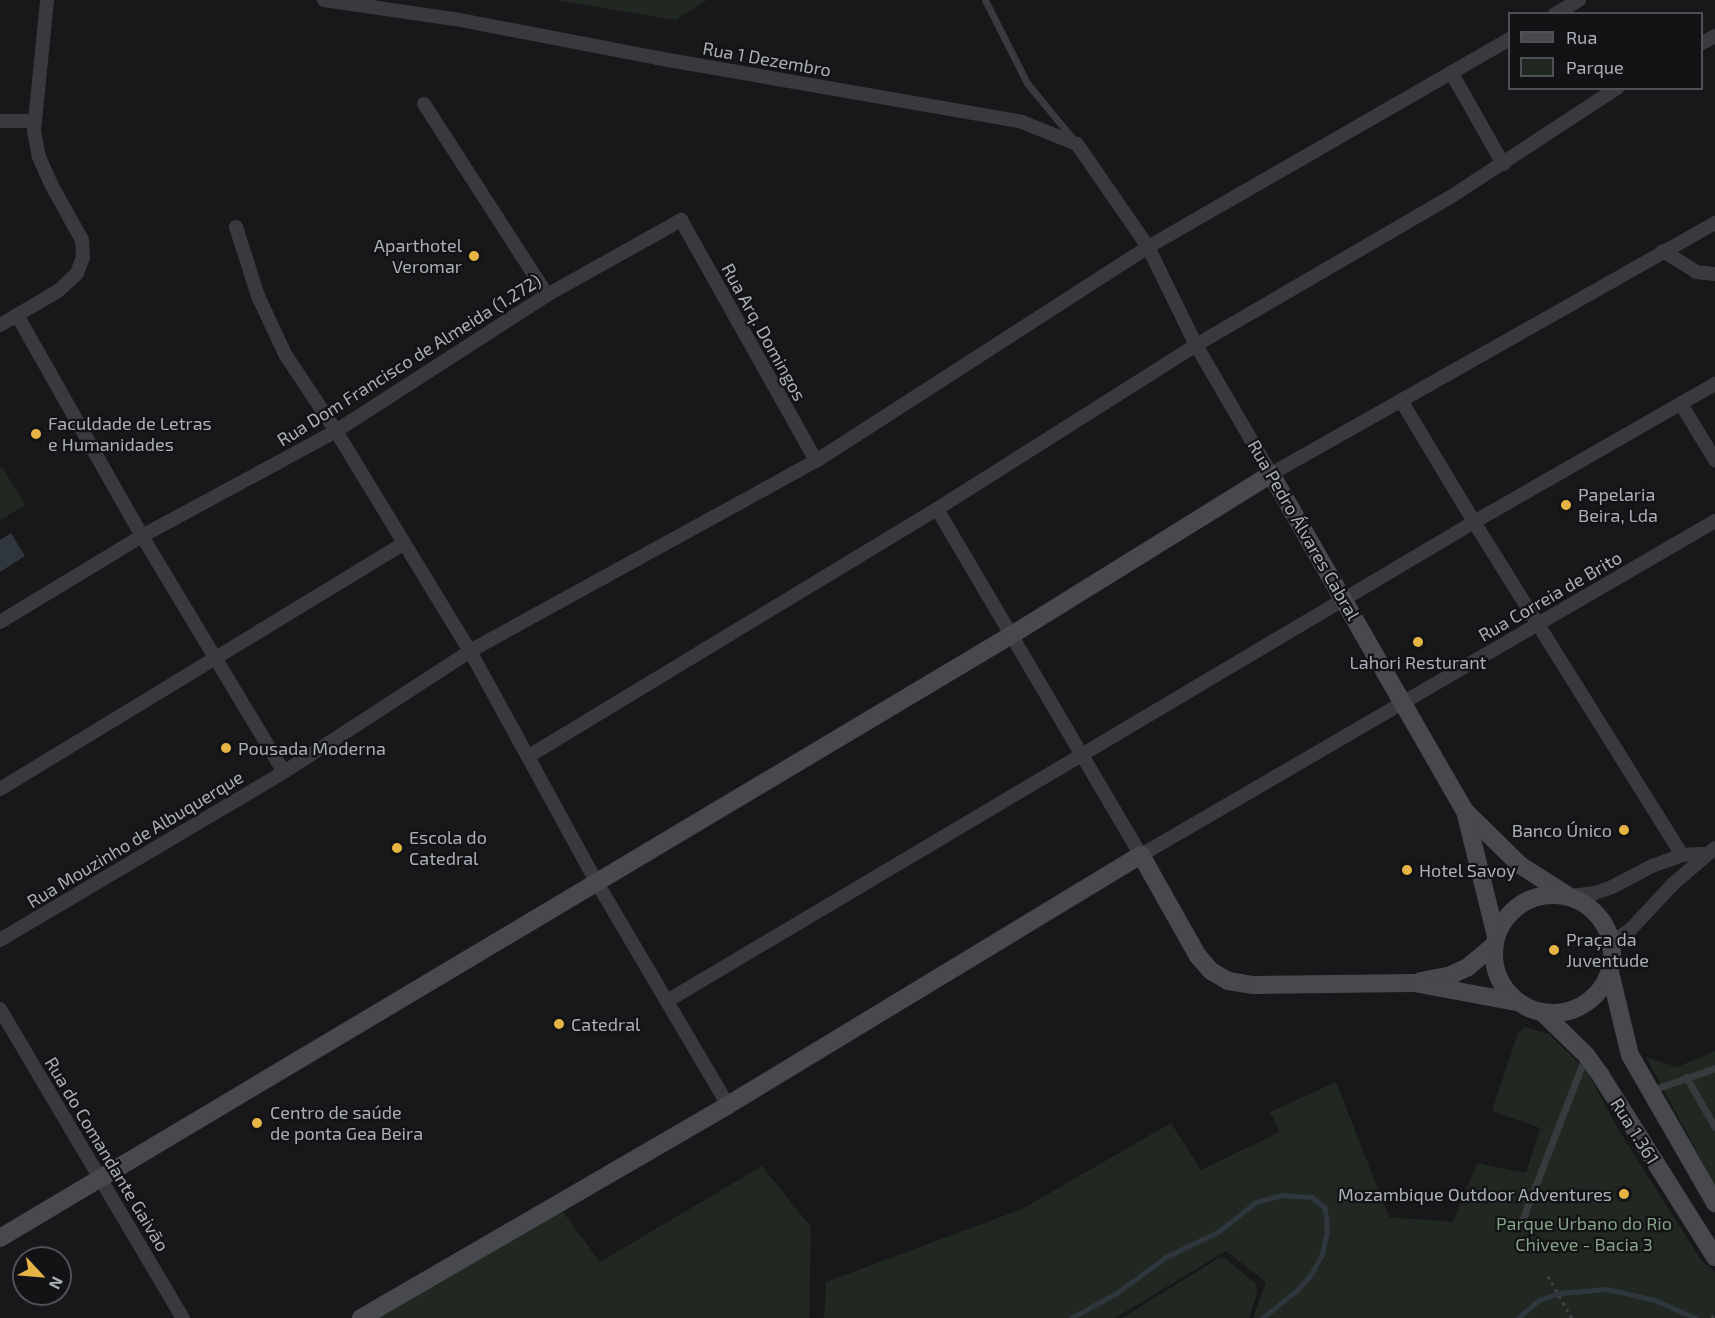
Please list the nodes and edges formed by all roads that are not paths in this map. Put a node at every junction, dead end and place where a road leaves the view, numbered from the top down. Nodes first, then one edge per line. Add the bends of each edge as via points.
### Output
1 (46, 0) edge
2 (324, 0) edge
3 (985, 0) edge
4 (1578, 0) edge
5 (1558, 12) edge
6 (1508, 40) edge
7 (1451, 72) junction
8 (1614, 90) edge
9 (424, 104) dead end
10 (0, 121) edge
11 (35, 121) junction
12 (1077, 144) junction
13 (1503, 164) junction
14 (681, 220) joint
15 (1715, 222) edge
16 (236, 227) dead end
17 (1148, 247) junction
18 (1663, 251) junction
19 (1715, 274) edge
20 (547, 295) junction
21 (17, 315) junction
22 (0, 326) edge
23 (1196, 345) junction
24 (1715, 384) edge
25 (1402, 402) junction
26 (1681, 404) junction
27 (336, 431) junction
28 (1715, 460) edge
29 (816, 461) junction
30 (1271, 474) junction
31 (937, 509) junction
32 (1715, 520) edge
33 (1474, 522) junction
34 (142, 536) junction
35 (404, 543) junction
36 (1346, 600) junction
37 (0, 622) edge
38 (1536, 623) junction
39 (1010, 636) junction
40 (470, 651) junction
41 (216, 660) junction
42 (1404, 704) junction
43 (529, 756) junction
44 (1082, 756) junction
45 (284, 772) junction
46 (0, 789) edge
47 (1465, 811) junction
48 (1710, 851) edge
49 (1141, 855) junction
50 (1682, 855) junction
51 (596, 881) junction
52 (1568, 896) junction
53 (0, 940) edge
54 (1495, 941) junction
55 (1611, 943) junction
56 (1610, 972) junction
57 (1414, 983) junction
58 (667, 1001) junction
59 (1517, 1002) junction
60 (0, 1009) edge
61 (1544, 1013) junction
62 (1586, 1055) junction
63 (1715, 1068) edge
64 (1686, 1077) junction
65 (1650, 1090) junction
66 (728, 1105) junction
67 (1715, 1127) edge
68 (100, 1177) junction
69 (1715, 1203) edge
70 (1523, 1218) dead end
71 (0, 1238) edge
72 (1715, 1257) edge
73 (183, 1318) edge
74 (361, 1318) edge

1 - 11 street
2 - 12 street, Rua 1 Dezembro via 455,19 1022,122
3 - 12 lane via 1027,83
4 - 5 street
6 - 7 street, Rua Mouzinho de Albuquerque
7 - 13 street
7 - 17 street, Rua Mouzinho de Albuquerque
8 - 13 street
9 - 20 street
10 - 11 street
11 - 21 street via 39,157 82,240 83,257 77,273 58,291
12 - 17 street
13 - 23 street
14 - 20 street, Rua Dom Francisco de Almeida (1.272)
14 - 29 street, Rua Arq. Domingos
15 - 18 street
16 - 27 street via 258,296 285,354
17 - 23 street, Rua Pedro Álvares Cabral
17 - 29 street, Rua Mouzinho de Albuquerque
18 - 19 street via 1696,272
18 - 25 street
20 - 27 street, Rua Dom Francisco de Almeida (1.272)
21 - 22 street
21 - 34 street
23 - 30 street, Rua Pedro Álvares Cabral
23 - 31 street
24 - 26 street
25 - 30 street
25 - 33 street
26 - 28 street
26 - 33 street
27 - 34 street, Rua Dom Francisco de Almeida (1.272)
27 - 35 street
29 - 40 street, Rua Mouzinho de Albuquerque
30 - 36 street, Rua Pedro Álvares Cabral
30 - 39 street
31 - 39 street
31 - 43 street
32 - 38 street, Rua Correia de Brito
33 - 36 street
33 - 38 street
34 - 37 street, Rua Dom Francisco de Almeida (1.272)
34 - 41 street
35 - 40 street
35 - 41 street
36 - 42 street, Rua Pedro Álvares Cabral
36 - 44 street
38 - 42 street, Rua Correia de Brito
38 - 50 street
39 - 44 street
39 - 51 street
40 - 43 street
40 - 45 street, Rua Mouzinho de Albuquerque
41 - 45 street
41 - 46 street
42 - 47 street, Rua Pedro Álvares Cabral
42 - 49 street, Rua Correia de Brito
43 - 51 street
44 - 49 street
44 - 58 street
45 - 53 street, Rua Mouzinho de Albuquerque
47 - 52 street via 1520,865
47 - 54 street
48 - 50 street
48 - 55 street via 1631,929
49 - 57 street via 1198,956 1210,970 1228,981 1254,985
49 - 66 street
50 - 52 street via 1612,887
51 - 58 street
51 - 68 street
52 - 54 street via 1550,894 1516,907 1504,920
52 - 55 street via 1597,913
54 - 57 street via 1468,967
54 - 59 street via 1493,961 1497,977
55 - 56 street
56 - 61 street via 1597,994 1582,1006 1563,1013
56 - 65 street, Rua 1.361 via 1630,1055
57 - 59 street
58 - 66 street
59 - 61 street
60 - 68 street, Rua do Comandante Gaivão
61 - 62 street, Rua 1.361
62 - 70 lane
62 - 72 street, Rua 1.361
63 - 64 lane
64 - 65 lane
64 - 67 lane
65 - 69 street, Rua 1.361
66 - 74 street
68 - 71 street
68 - 73 street, Rua do Comandante Gaivão

